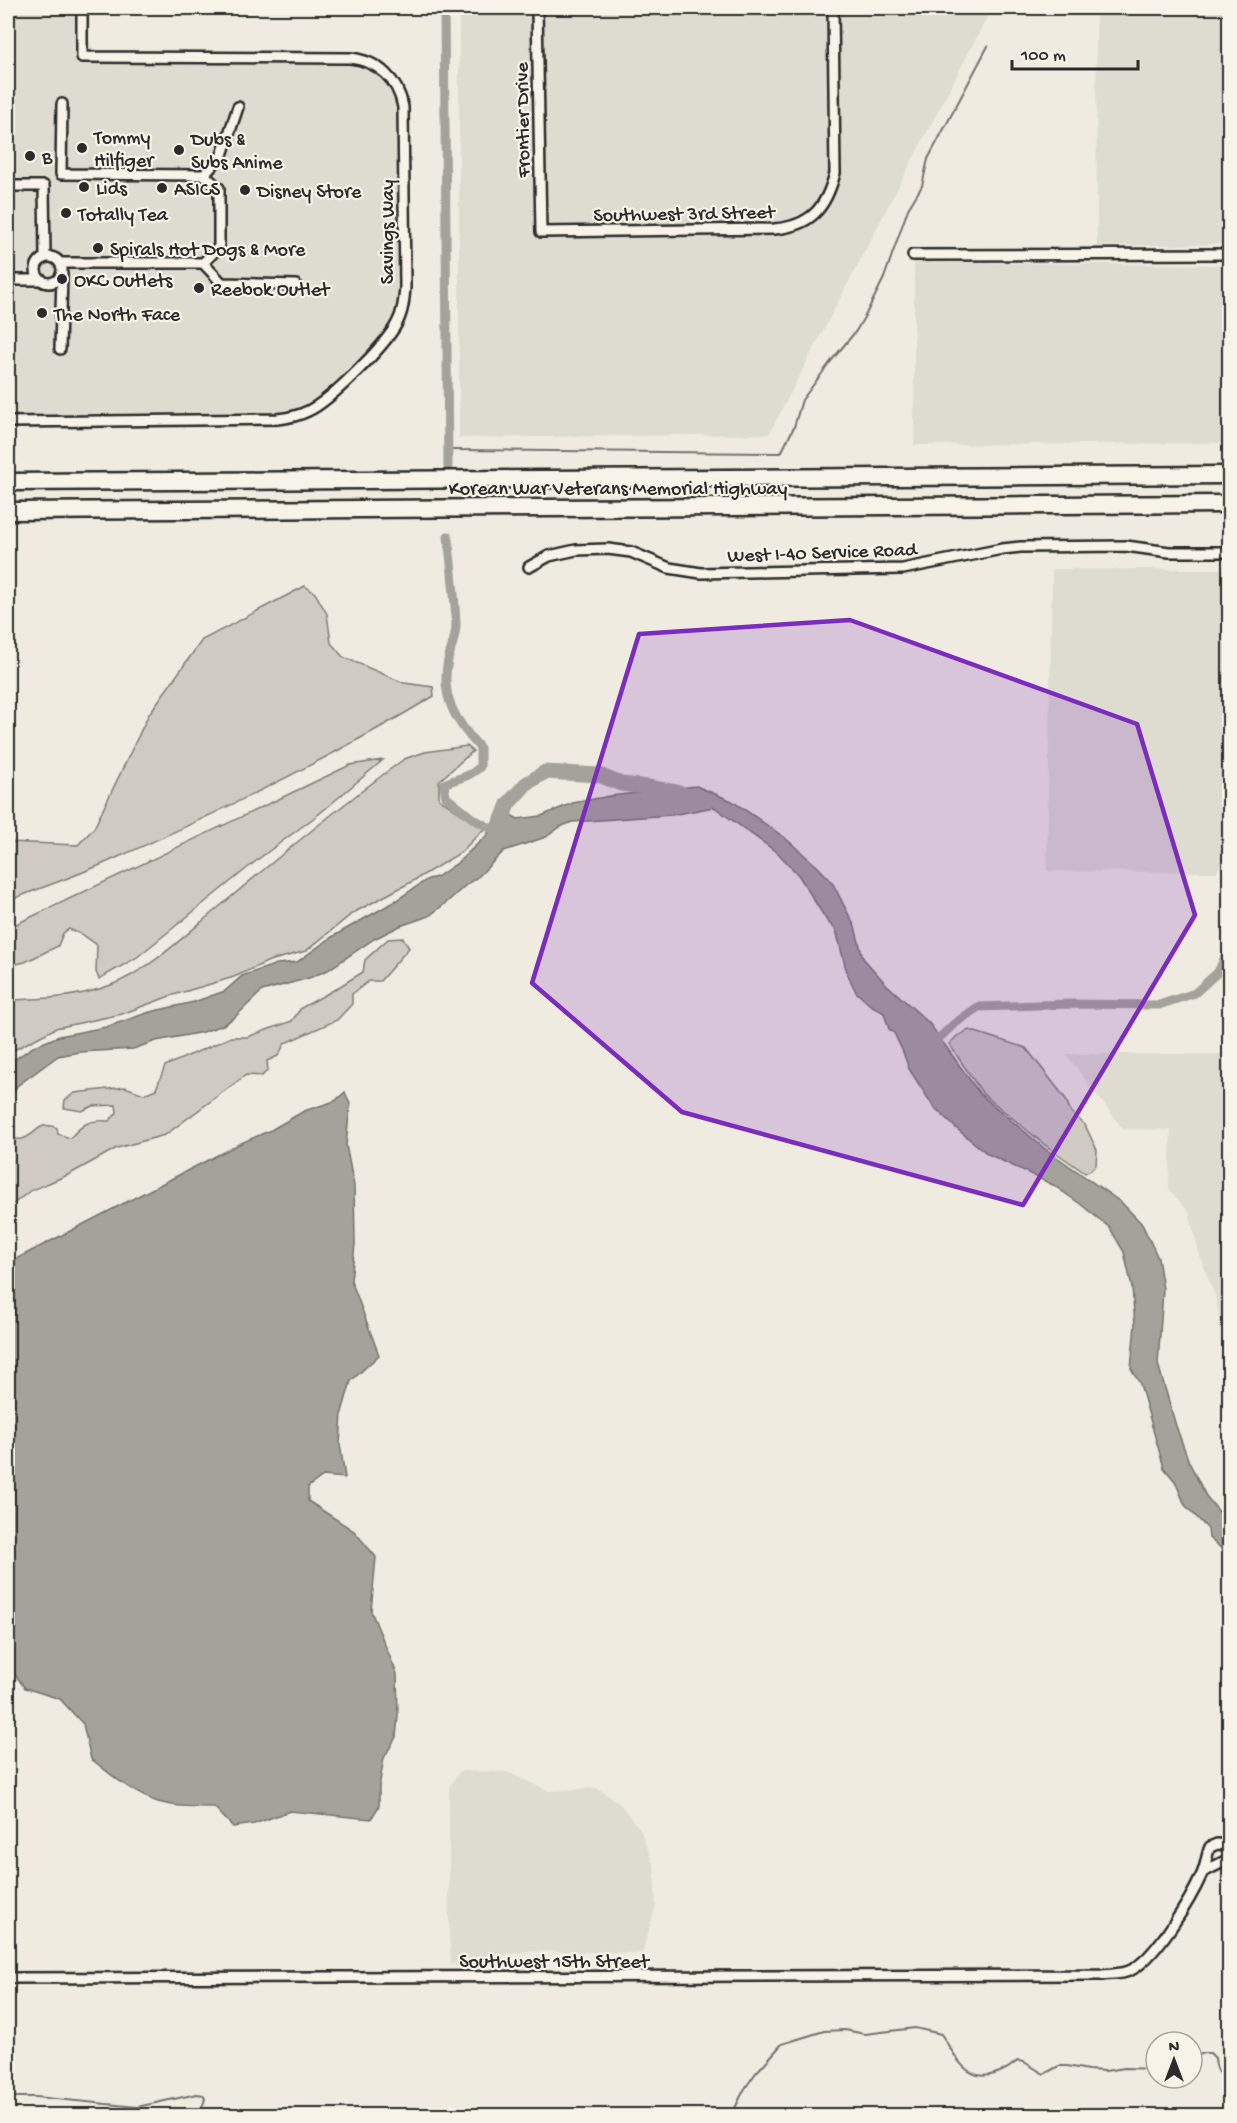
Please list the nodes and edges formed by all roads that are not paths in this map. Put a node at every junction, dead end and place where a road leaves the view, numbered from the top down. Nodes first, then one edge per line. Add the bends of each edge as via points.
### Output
1 (82, 8) edge
2 (537, 8) edge
3 (833, 8) edge
4 (62, 104) dead end
5 (238, 106) dead end
6 (62, 174) junction
7 (204, 175) junction
8 (8, 186) edge
9 (44, 186) junction
10 (541, 232) joint
11 (1230, 254) edge
12 (913, 255) dead end
13 (45, 257) junction
14 (61, 263) junction
15 (203, 263) junction
16 (62, 274) junction
17 (8, 280) edge
18 (42, 280) junction
19 (296, 285) dead end
20 (60, 349) dead end
21 (8, 422) edge
22 (1230, 475) edge
23 (8, 482) edge
24 (1230, 504) edge
25 (8, 511) edge
26 (1230, 552) edge
27 (529, 567) dead end
28 (1230, 1852) edge
29 (1203, 1872) junction
30 (8, 1978) edge

1 - 21 street, Savings Way via 82,57 350,58 371,63 387,75 398,89 403,107 404,306 383,343 322,403 294,417
2 - 10 street, Frontier Drive
3 - 10 street, Southwest 3rd Street via 835,173 823,206 802,222 785,228
4 - 6 street
5 - 7 street via 222,155
6 - 7 street
6 - 9 street
7 - 15 street via 219,188 219,247
8 - 9 street
9 - 13 street
11 - 12 street
13 - 14 street
13 - 18 street via 36,266
14 - 15 street
14 - 16 street
15 - 19 street via 222,283
16 - 18 street via 52,283
16 - 20 street
17 - 18 street
22 - 23 highway, Korean War Veterans Memorial Highway
24 - 25 highway, Korean War Veterans Memorial Highway
26 - 27 street, West I-40 Service Road via 1169,552 1126,546 1021,548 903,569 701,573 669,568 631,552 598,549 549,555
28 - 29 street via 1228,1859
28 - 29 street, Southwest 15th Street via 1225,1845 1210,1848
29 - 30 street, Southwest 15th Street via 1174,1925 1139,1965 1101,1975

